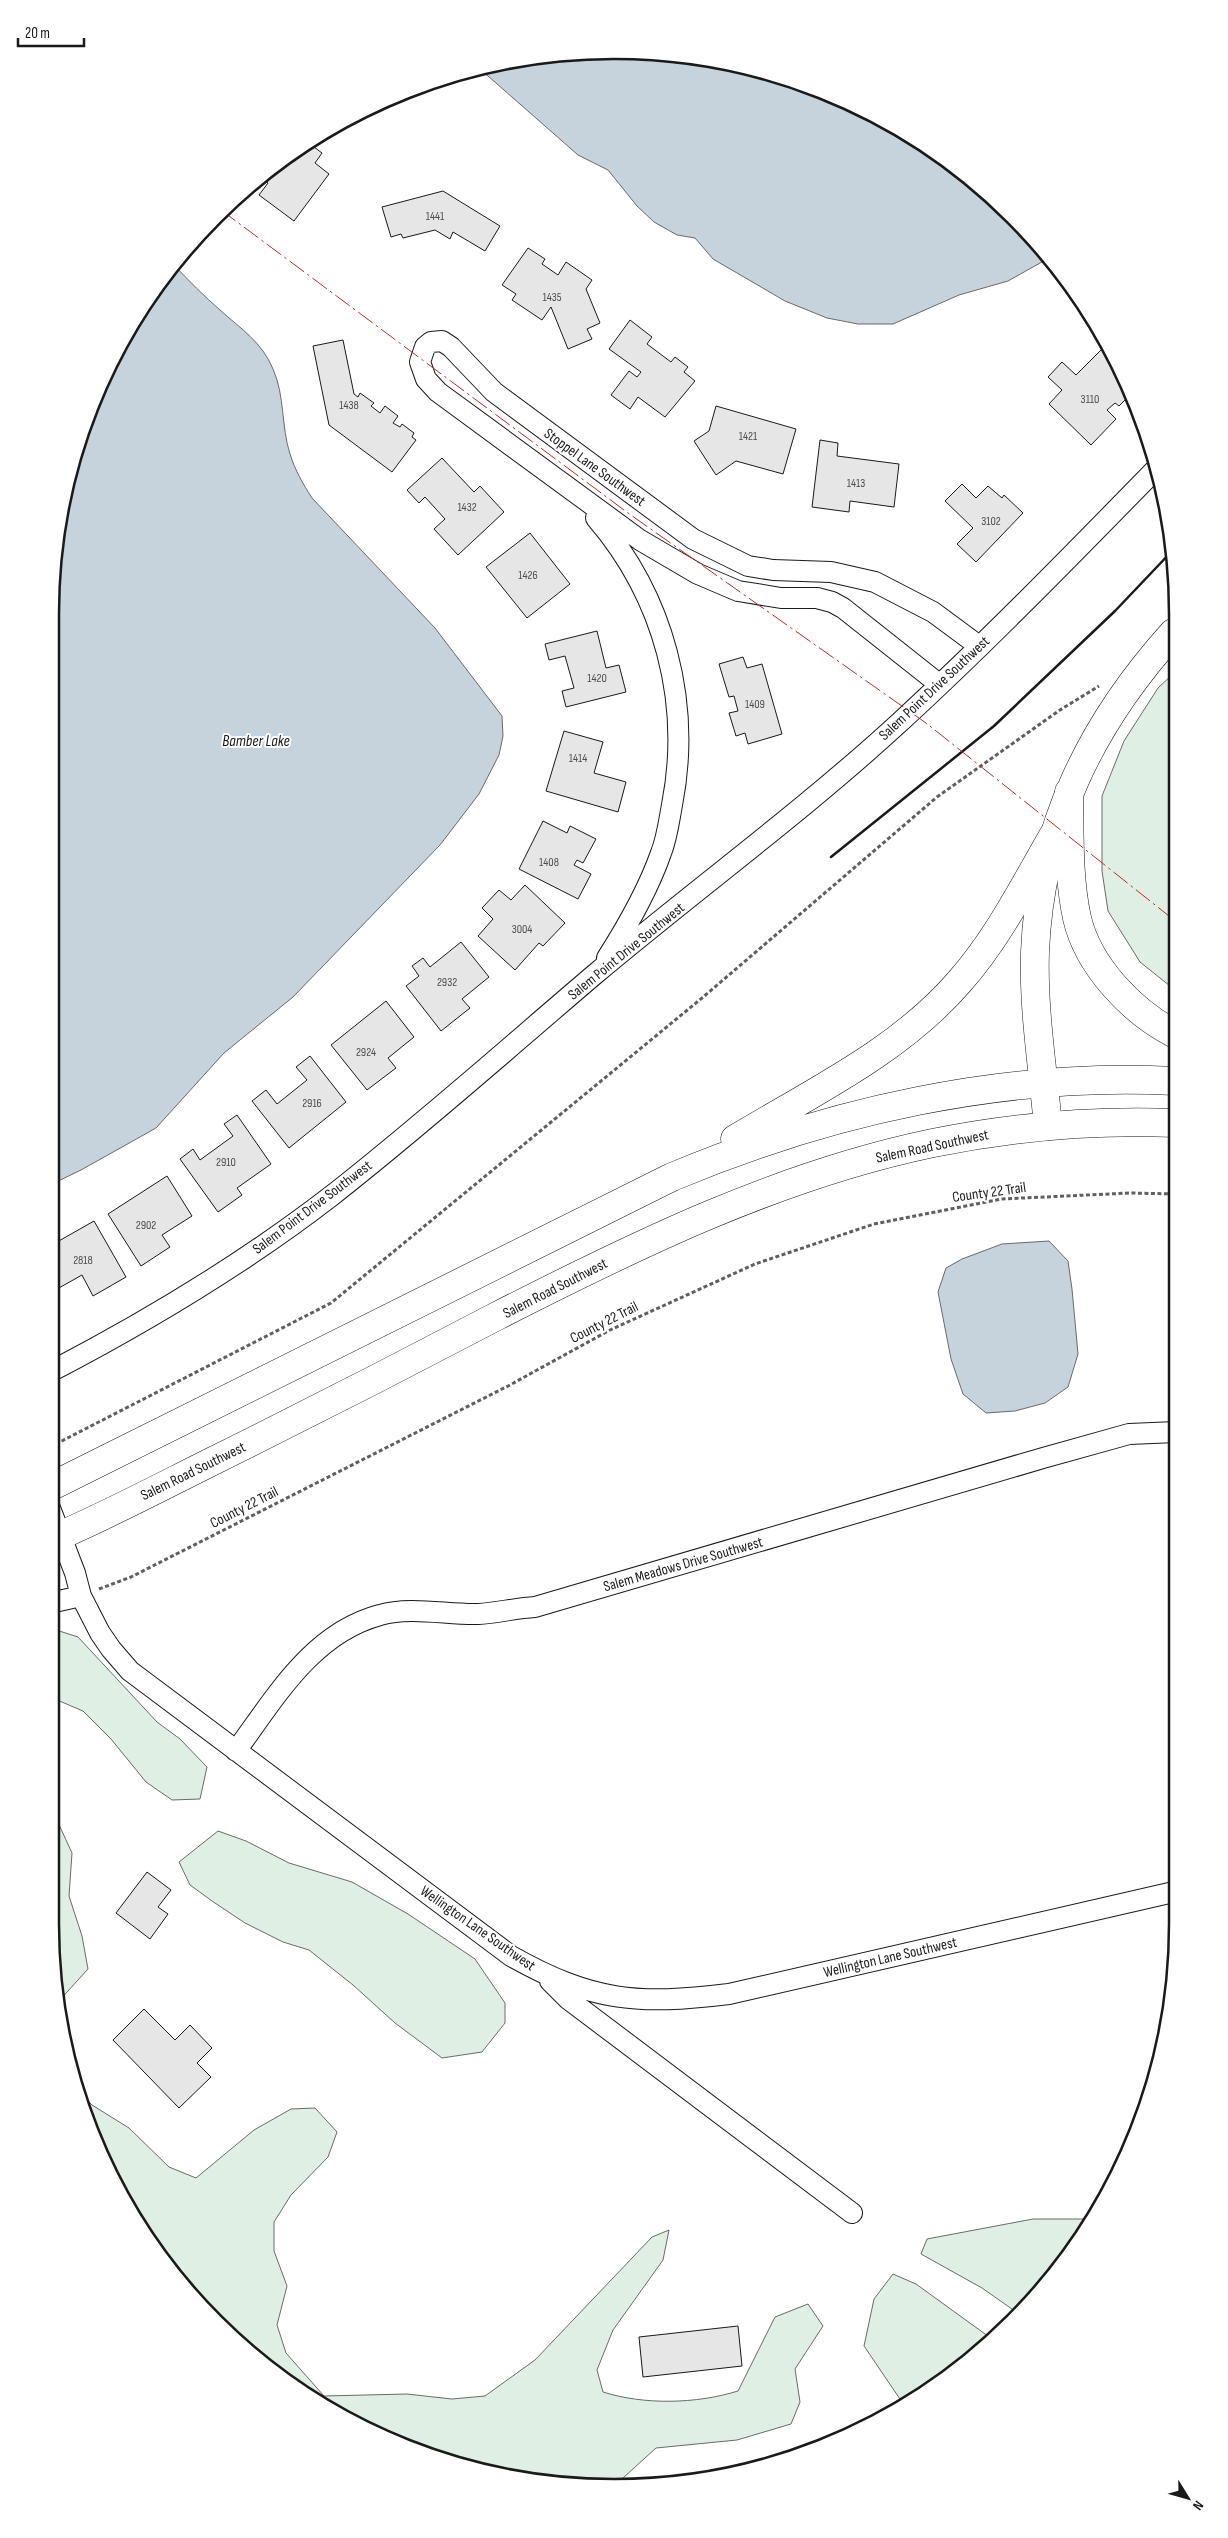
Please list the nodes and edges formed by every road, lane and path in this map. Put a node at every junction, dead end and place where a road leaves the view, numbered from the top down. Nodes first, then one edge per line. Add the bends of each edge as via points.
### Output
1 (1151, 473) edge
2 (571, 490) junction
3 (1169, 639) edge
4 (979, 646) junction
5 (939, 684) junction
6 (1101, 685) dead end
7 (1069, 792) junction
8 (1054, 834) junction
9 (597, 972) junction
10 (1169, 1030) edge
11 (1169, 1081) edge
12 (1044, 1084) junction
13 (1169, 1123) edge
14 (1048, 1126) junction
15 (672, 1177) junction
16 (1169, 1194) edge
17 (59, 1367) edge
18 (1169, 1432) edge
19 (59, 1442) edge
20 (59, 1514) edge
21 (59, 1514) edge
22 (59, 1534) edge
23 (81, 1596) junction
24 (59, 1601) edge
25 (236, 1751) junction
26 (1169, 1893) edge
27 (541, 1973) junction
28 (852, 2213) dead end

1 - 4 street, Salem Point Drive Southwest
2 - 4 street, Stoppel Lane Southwest via 438,392 422,371 420,354 425,347 431,342 442,341 451,347 494,392 693,540 748,566 780,571 831,572 875,582 933,612
2 - 5 street, Stoppel Lane Southwest via 662,554 717,584 781,598 817,598 832,602
2 - 9 street, Stoppel Lane Southwest via 626,556 655,613 674,676 679,752 662,852 638,905
3 - 7 main road via 1112,709 1083,759
4 - 5 street, Salem Point Drive Southwest
5 - 9 street, Salem Point Drive Southwest via 848,768
6 - 19 path via 937,797 702,998 331,1302
7 - 8 main road
7 - 10 main road via 1071,880 1077,919 1088,946 1132,1004
8 - 12 main road via 1045,871 1035,952
8 - 15 main road via 982,953 936,1007 870,1058
9 - 17 street, Salem Point Drive Southwest via 328,1198 201,1286
11 - 12 main road
12 - 14 main road
12 - 15 main road via 868,1112 767,1140
13 - 14 main road, Salem Road Southwest
14 - 21 main road, Salem Road Southwest via 932,1143 791,1183 702,1218 559,1285 343,1396
15 - 20 main road
16 - 23 path, County 22 Trail via 1002,1199 874,1224 755,1264 610,1330 508,1386 131,1577
18 - 25 street, Salem Meadows Drive Southwest via 1129,1434 1052,1455 535,1607 479,1614 381,1614 346,1630 302,1662
22 - 23 street, Wellington Lane Southwest
23 - 24 street
23 - 25 street, Wellington Lane Southwest via 110,1650 130,1671
25 - 27 street, Wellington Lane Southwest via 511,1956
26 - 27 street, Wellington Lane Southwest via 720,1995 682,2000 608,1997
27 - 28 street via 568,1999

